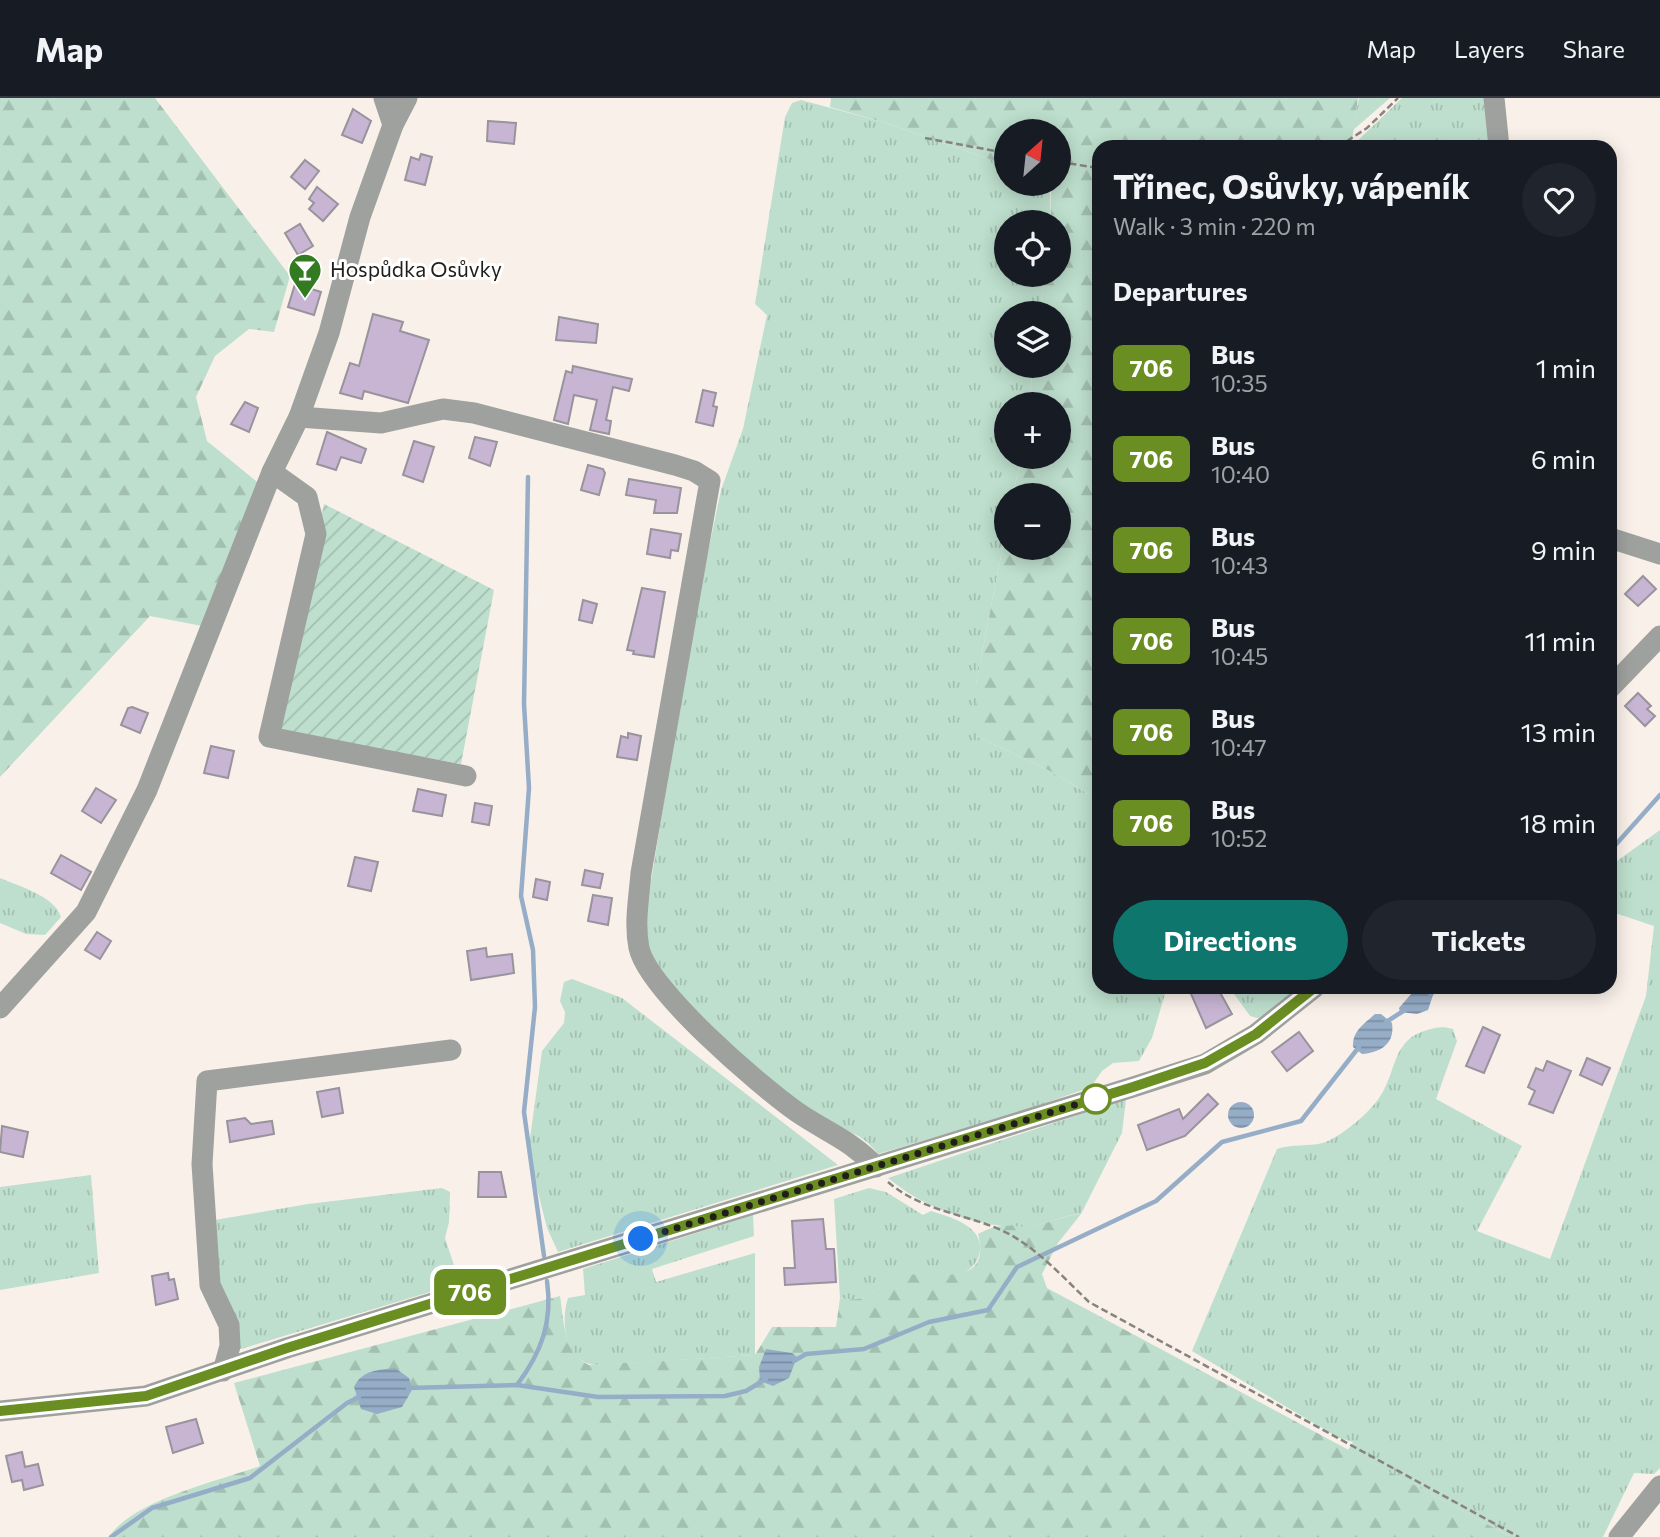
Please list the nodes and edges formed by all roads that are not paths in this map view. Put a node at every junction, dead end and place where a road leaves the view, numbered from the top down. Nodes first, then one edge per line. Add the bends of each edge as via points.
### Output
1 (384, 98) edge
2 (407, 98) edge
3 (1494, 98) edge
4 (393, 125) junction
5 (1498, 140) edge
6 (299, 417) junction
7 (272, 472) junction
8 (1617, 540) edge
9 (1660, 554) edge
10 (1660, 636) edge
11 (1617, 681) edge
12 (466, 776) dead end
13 (1306, 994) edge
14 (0, 1008) edge
15 (452, 1051) dead end
16 (876, 1167) junction
17 (223, 1371) junction
18 (0, 1411) edge
19 (1660, 1486) edge
20 (1619, 1537) edge

1 - 4 street
2 - 4 street
3 - 5 street
4 - 6 street
6 - 7 street
6 - 16 street via 381,423 443,410 474,413 675,464 709,481 641,873 636,922 639,950 652,977 704,1031 796,1111 856,1146
7 - 12 street via 307,497 316,534 269,737
7 - 14 street via 146,790 86,912
8 - 9 street
10 - 11 street
13 - 16 street via 1256,1034 1205,1063
15 - 17 street via 207,1081 202,1164 210,1284 229,1325 230,1346
16 - 17 street
17 - 18 street via 146,1396
19 - 20 street

